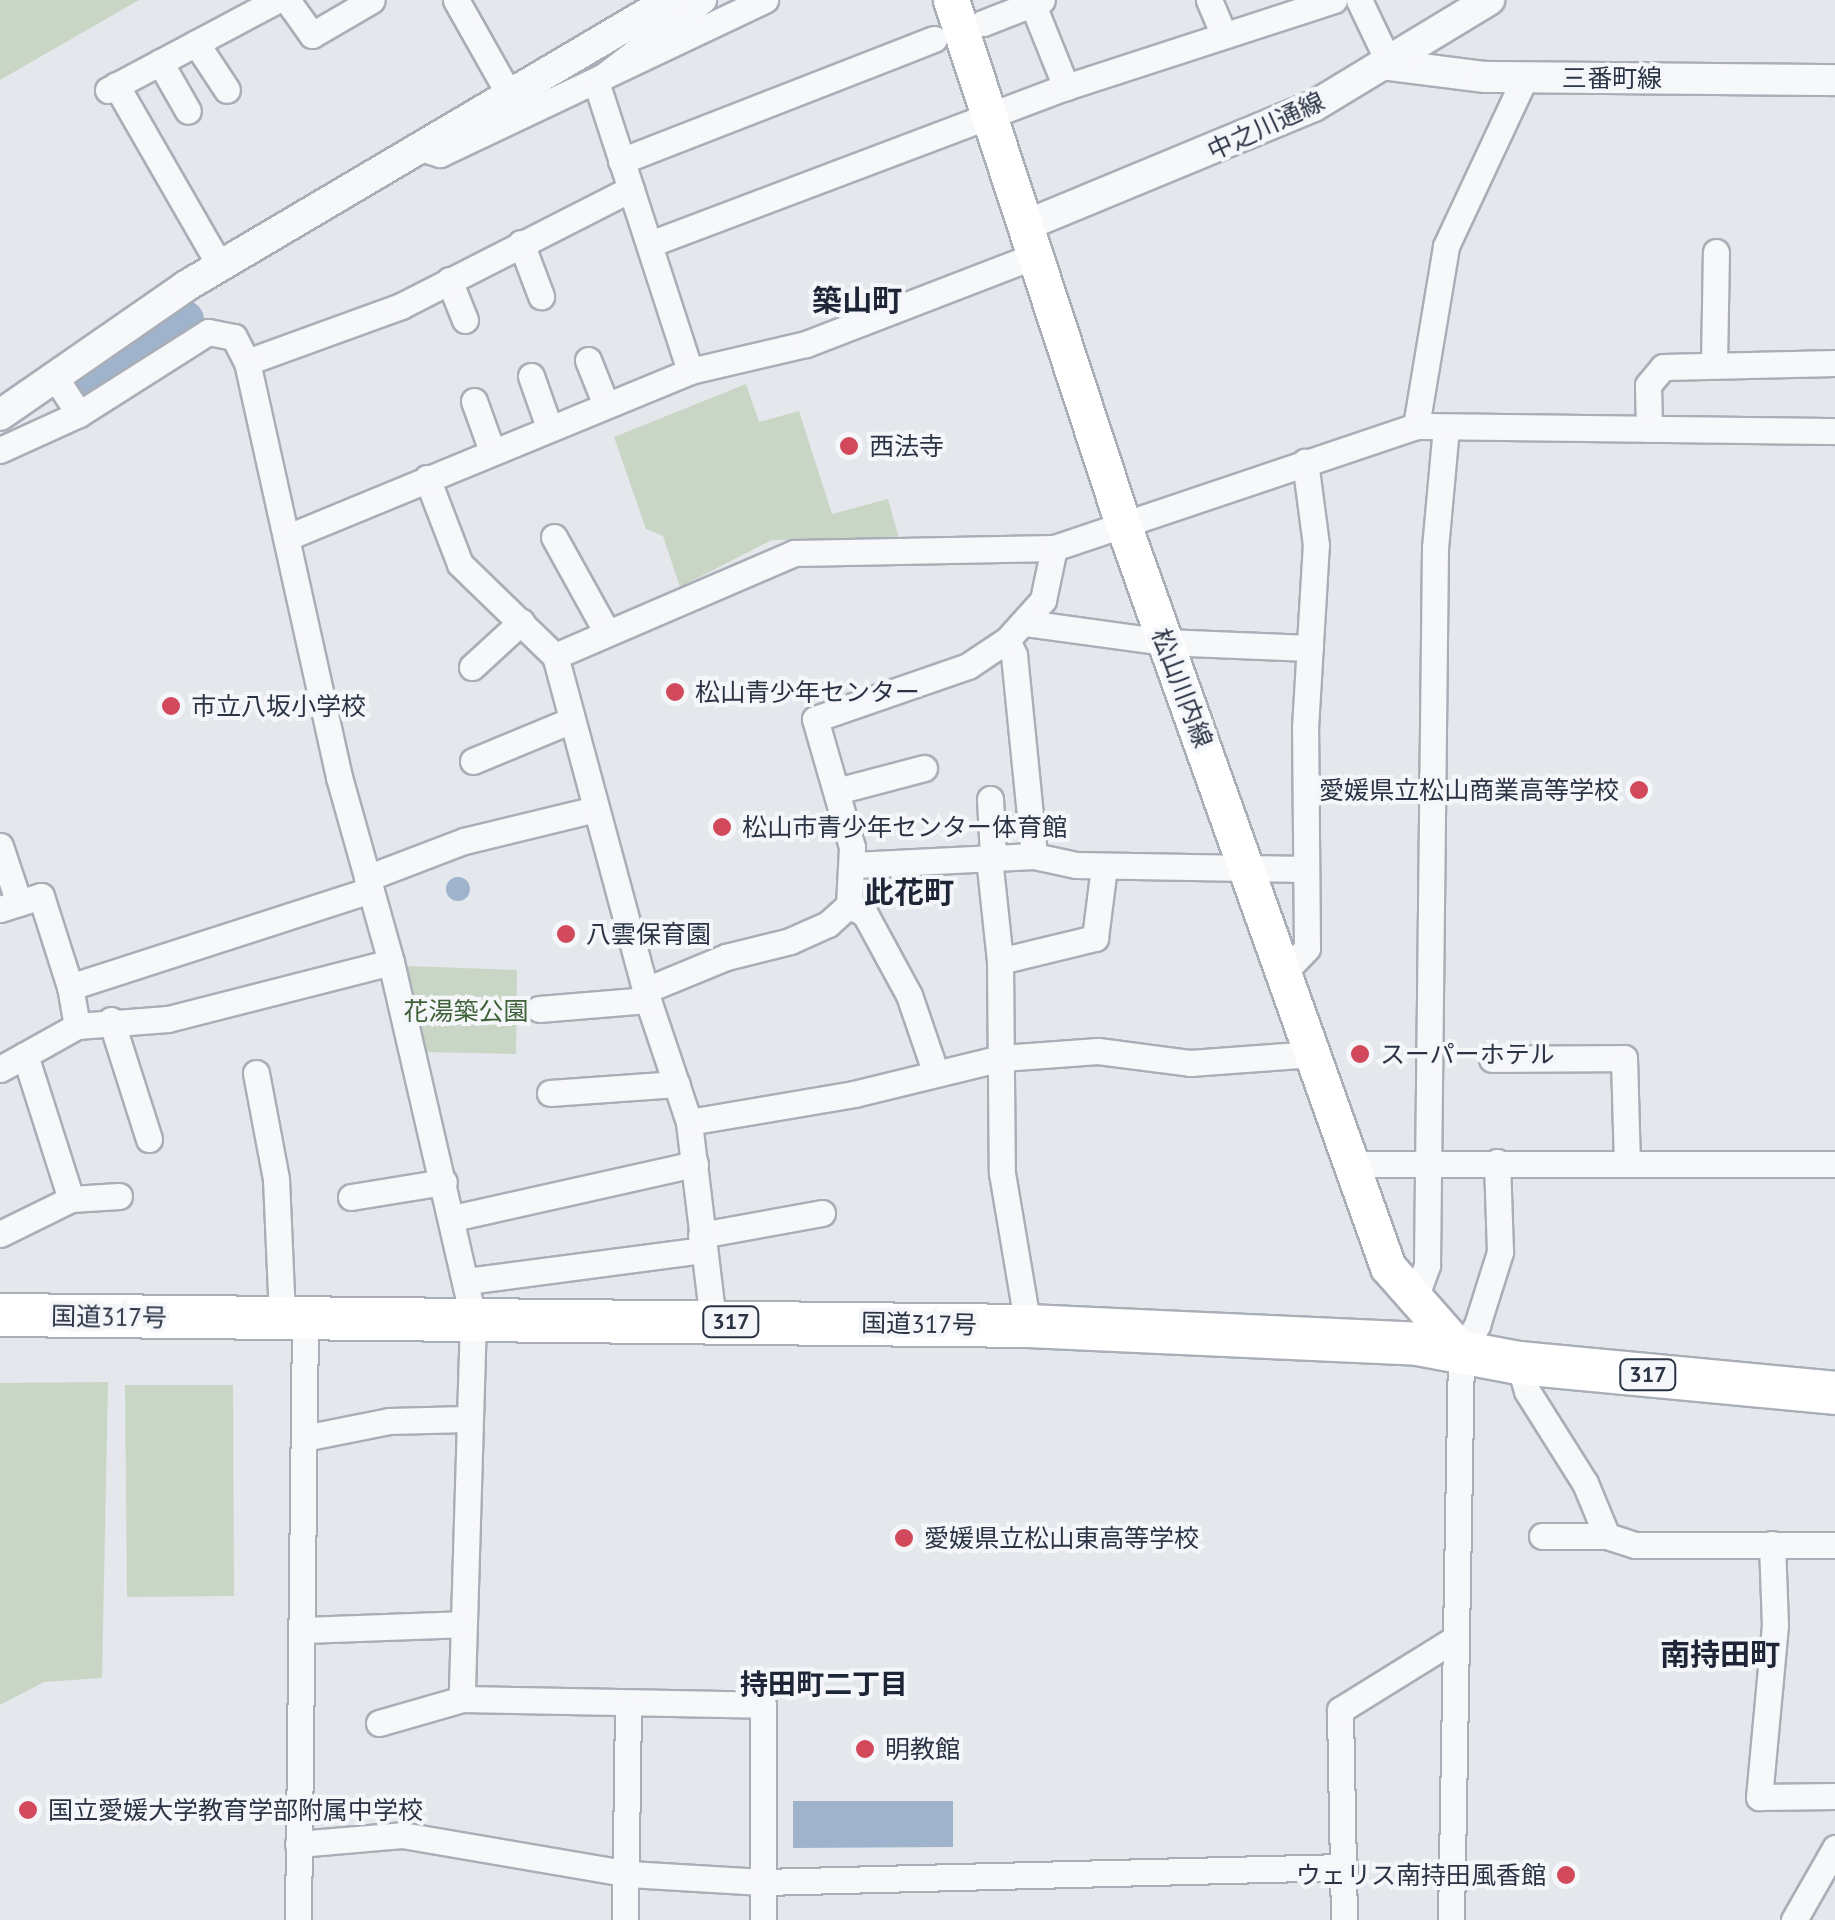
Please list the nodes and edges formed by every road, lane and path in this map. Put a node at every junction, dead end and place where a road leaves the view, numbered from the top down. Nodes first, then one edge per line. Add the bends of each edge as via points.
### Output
1 (277, 0) edge
2 (286, 0) edge
3 (372, 0) edge
4 (456, 0) edge
5 (670, 0) edge
6 (703, 0) edge
7 (765, 0) edge
8 (951, 0) edge
9 (1210, 0) edge
10 (1334, 0) edge
11 (1360, 0) edge
12 (1489, 0) edge
13 (1035, 1) edge
14 (984, 23) dead end
15 (1223, 34) junction
16 (934, 39) dead end
17 (196, 42) junction
18 (160, 62) junction
19 (1390, 65) junction
20 (1525, 77) junction
21 (1835, 80) edge
22 (596, 82) junction
23 (1066, 87) junction
24 (227, 90) dead end
25 (509, 94) junction
26 (188, 110) dead end
27 (993, 116) junction
28 (418, 147) junction
29 (621, 162) junction
30 (631, 189) junction
31 (1034, 239) junction
32 (521, 243) junction
33 (650, 244) junction
34 (1716, 252) dead end
35 (220, 266) junction
36 (449, 280) junction
37 (541, 296) dead end
38 (466, 320) dead end
39 (588, 360) dead end
40 (247, 362) junction
41 (1835, 363) edge
42 (1714, 364) junction
43 (690, 371) junction
44 (55, 376) junction
45 (531, 376) dead end
46 (474, 401) dead end
47 (606, 405) junction
48 (2, 409) edge
49 (79, 414) junction
50 (1416, 426) junction
51 (549, 427) junction
52 (1446, 428) junction
53 (1649, 429) junction
54 (1835, 431) edge
55 (0, 450) edge
56 (492, 451) junction
57 (1305, 462) junction
58 (427, 478) junction
59 (1122, 521) junction
60 (288, 536) junction
61 (554, 537) dead end
62 (1054, 548) junction
63 (521, 622) junction
64 (606, 630) junction
65 (1016, 632) junction
66 (1164, 642) junction
67 (1310, 648) junction
68 (555, 656) junction
69 (472, 667) dead end
70 (572, 720) junction
71 (474, 761) dead end
72 (924, 768) dead end
73 (837, 791) junction
74 (990, 799) dead end
75 (595, 810) junction
76 (0, 846) edge
77 (1034, 856) junction
78 (991, 858) junction
79 (854, 865) junction
80 (1104, 867) junction
81 (1250, 869) junction
82 (1306, 869) junction
83 (369, 884) junction
84 (849, 905) junction
85 (10, 906) edge
86 (1000, 961) junction
87 (391, 962) junction
88 (1286, 970) junction
89 (70, 987) junction
90 (647, 995) junction
91 (539, 1009) dead end
92 (111, 1020) junction
93 (77, 1026) junction
94 (1313, 1054) junction
95 (25, 1055) junction
96 (1002, 1058) junction
97 (1492, 1058) dead end
98 (0, 1068) edge
99 (256, 1073) dead end
100 (936, 1074) junction
101 (677, 1084) junction
102 (550, 1092) dead end
103 (689, 1122) junction
104 (148, 1139) dead end
105 (1429, 1162) junction
106 (1497, 1162) junction
107 (1627, 1163) junction
108 (695, 1164) junction
109 (1351, 1164) junction
110 (1835, 1164) edge
111 (444, 1182) junction
112 (118, 1196) dead end
113 (351, 1198) dead end
114 (70, 1200) junction
115 (822, 1213) dead end
116 (452, 1218) junction
117 (0, 1234) edge
118 (701, 1243) junction
119 (470, 1299) junction
120 (1414, 1302) junction
121 (0, 1316) edge
122 (294, 1319) junction
123 (713, 1322) junction
124 (1028, 1326) junction
125 (1461, 1350) junction
126 (1520, 1363) junction
127 (1835, 1393) edge
128 (467, 1419) junction
129 (304, 1438) junction
130 (1542, 1536) dead end
131 (1607, 1536) junction
132 (1772, 1544) junction
133 (1835, 1545) edge
134 (462, 1624) junction
135 (302, 1630) junction
136 (1453, 1640) junction
137 (462, 1699) junction
138 (628, 1702) junction
139 (379, 1723) dead end
140 (1835, 1796) edge
141 (298, 1844) junction
142 (1835, 1848) edge
143 (1345, 1867) junction
144 (629, 1874) junction
145 (1826, 1878) edge
146 (763, 1882) junction
147 (298, 1920) edge
148 (625, 1920) edge
149 (762, 1920) edge
150 (1344, 1920) edge
151 (1451, 1920) edge
152 (1794, 1920) edge

1 - 17 street
2 - 3 street via 312,35
4 - 25 street
5 - 25 street
6 - 22 street
7 - 22 street
8 - 27 main road, 松山川内線
9 - 15 street
10 - 15 street
11 - 19 street
12 - 19 street, 中之川通線
13 - 14 street
13 - 23 street
15 - 23 street
16 - 29 street
17 - 18 street
17 - 24 street
18 - 26 street
18 - 35 street via 112,87
19 - 20 street, 三番町線
19 - 31 street, 中之川通線
20 - 21 street, 三番町線
20 - 50 street via 1446,246
22 - 28 street via 440,154
22 - 29 street
23 - 27 street
25 - 28 street
27 - 31 main road, 松山川内線
27 - 33 street
28 - 35 street
29 - 30 street
30 - 32 street
30 - 33 street
31 - 43 street via 806,344
31 - 59 main road, 松山川内線
32 - 36 street
32 - 37 street
33 - 43 street
34 - 42 street
35 - 44 street
36 - 38 street
36 - 40 street via 401,306
39 - 47 street
40 - 49 street via 234,338 208,332
40 - 60 street
41 - 42 street
42 - 53 street via 1662,367 1648,385
43 - 47 street
44 - 48 street
44 - 49 street
45 - 51 street
46 - 56 street
47 - 51 street
49 - 55 street
50 - 52 street
50 - 57 street
51 - 56 street
52 - 53 street
52 - 105 street via 1435,548
53 - 54 street
56 - 58 street
57 - 59 street
57 - 67 street via 1315,517
58 - 60 street
58 - 63 street via 460,564
59 - 62 street
59 - 66 main road, 松山川内線
60 - 83 street
61 - 64 street
62 - 64 street via 794,553
62 - 65 street via 1044,600
63 - 68 street
63 - 69 street
64 - 68 street
65 - 66 street
65 - 73 street via 968,666 815,719
65 - 77 street
66 - 67 street
66 - 81 main road, 松山川内線
67 - 82 street
68 - 70 street
70 - 71 street
70 - 75 street
72 - 73 street
73 - 79 street
74 - 78 street
75 - 83 street via 464,841
75 - 90 street
76 - 85 street
77 - 78 street
77 - 80 street
78 - 79 street
78 - 86 street
79 - 84 street
80 - 81 street
80 - 86 street via 1095,938
81 - 82 street
81 - 88 main road, 松山川内線
82 - 88 street via 1307,948
83 - 87 street
83 - 89 street
84 - 90 street via 828,924 790,941 726,957
84 - 100 street via 864,914 908,995
85 - 89 street via 41,896
86 - 96 street
87 - 92 street via 168,1018
87 - 111 street
88 - 94 main road, 松山川内線
89 - 93 street
90 - 91 street
90 - 101 street
92 - 93 street
92 - 104 street
93 - 95 street
94 - 96 street via 1190,1063 1098,1052
94 - 109 main road, 松山川内線
95 - 98 street
95 - 114 street
96 - 100 street
96 - 124 street via 1002,1173
97 - 107 street via 1624,1058
99 - 122 street
100 - 103 street
101 - 102 street
101 - 103 street
103 - 108 street
105 - 106 street
105 - 109 street
105 - 120 street via 1427,1264
106 - 107 street
106 - 125 street via 1500,1252 1477,1324
107 - 110 street
108 - 116 street
108 - 118 street
109 - 120 main road, 松山川内線 via 1388,1267
111 - 113 street
111 - 116 street
112 - 114 street
114 - 117 street
115 - 118 street
116 - 119 street
118 - 119 street
118 - 123 street
119 - 122 highway, 国道317号 / 317
119 - 123 highway, 国道317号 / 317
119 - 128 street
120 - 125 main road, 松山川内線
121 - 122 highway, 国道317号 / 317
122 - 129 street
123 - 124 highway, 国道317号 / 317
124 - 125 highway, 国道317号 / 317
125 - 126 highway, 国道317号 / 317
125 - 136 street
126 - 127 highway, 国道317号 / 317
126 - 131 street via 1527,1390 1585,1483
128 - 129 street via 389,1422
128 - 134 street
129 - 135 street
130 - 131 street
131 - 132 street via 1635,1545
132 - 133 street
132 - 140 street via 1774,1624 1759,1797
134 - 135 street
134 - 137 street
135 - 141 street
136 - 143 street via 1340,1710
136 - 151 street
137 - 138 street
137 - 139 street
138 - 144 street
138 - 146 street via 762,1705
141 - 144 street via 402,1834
141 - 147 street
142 - 145 street
143 - 146 street
143 - 150 street
144 - 146 street
144 - 148 street
145 - 152 street
146 - 149 street

